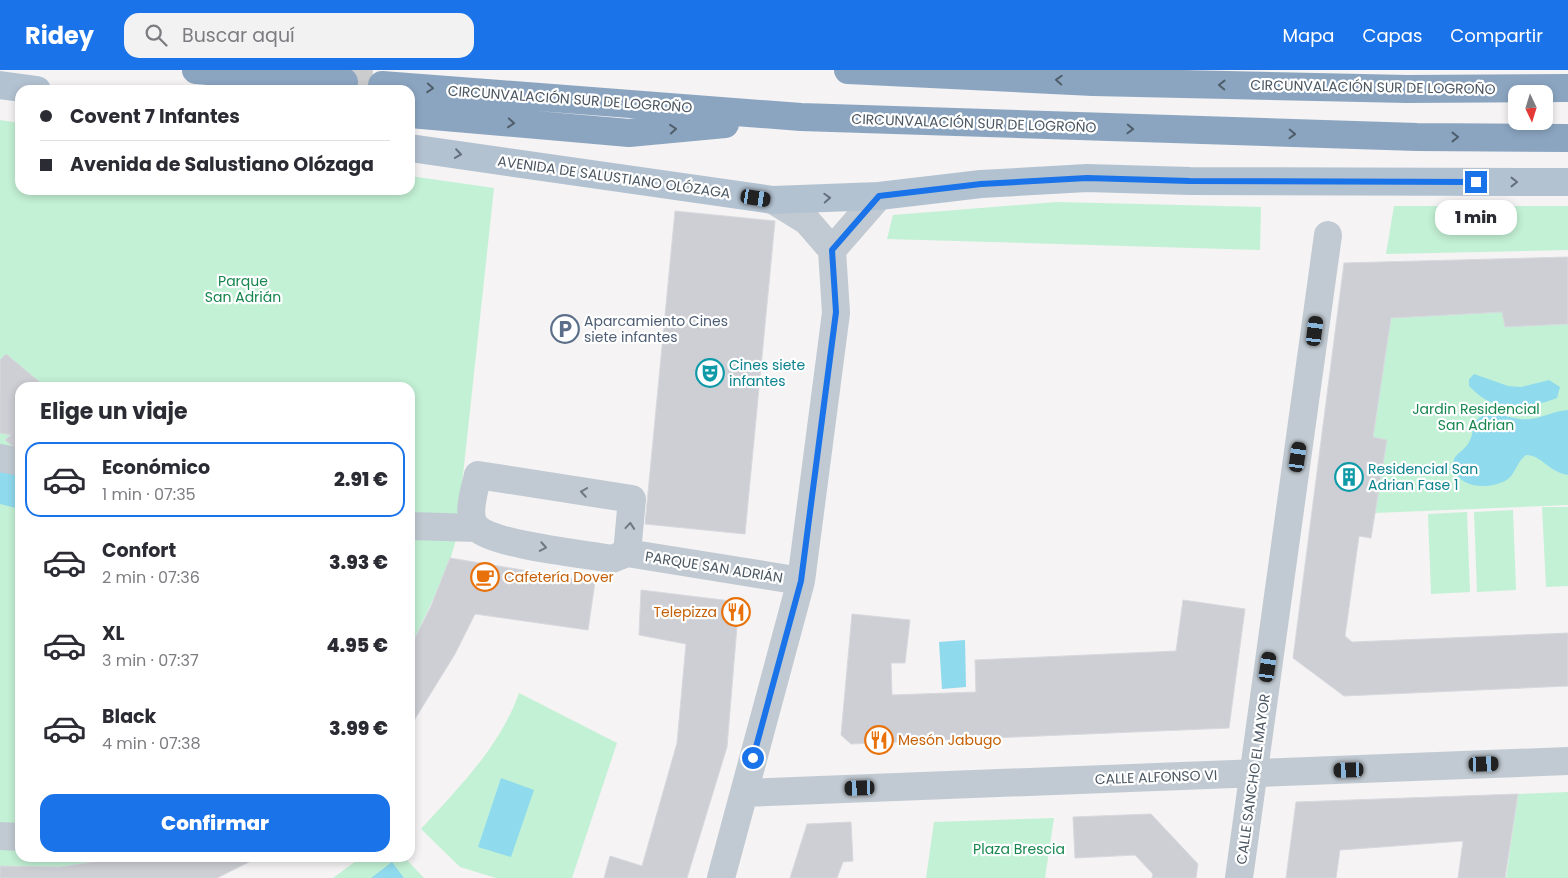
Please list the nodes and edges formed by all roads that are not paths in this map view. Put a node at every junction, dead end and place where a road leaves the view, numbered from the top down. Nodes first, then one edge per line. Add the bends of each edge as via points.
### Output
1 (196, 70) edge
2 (848, 70) edge
3 (900, 71) edge
4 (344, 82) tunnel mouth
5 (0, 85) edge
6 (15, 87) edge
7 (415, 88) edge
8 (1568, 88) edge
9 (415, 114) edge
10 (801, 117) junction
11 (1568, 138) edge
12 (415, 149) edge
13 (1568, 182) edge
14 (879, 196) junction
15 (773, 200) junction
16 (1328, 235) dead end
17 (832, 250) junction
18 (0, 458) edge
19 (15, 461) edge
20 (415, 526) edge
21 (476, 528) junction
22 (628, 554) junction
23 (801, 581) junction
24 (1568, 761) edge
25 (1253, 773) junction
26 (744, 793) junction
27 (0, 836) edge
28 (15, 837) edge
29 (721, 878) edge
30 (1239, 878) edge

1 - 4 highway
2 - 3 highway, CIRCUNVALACIÓN SUR DE LOGROÑO
8 -> 3 highway, CIRCUNVALACIÓN SUR DE LOGROÑO via 1112,82
5 - 6 main road
7 -> 10 highway, CIRCUNVALACIÓN SUR DE LOGROÑO
9 -> 10 highway via 629,133
10 -> 11 highway, CIRCUNVALACIÓN SUR DE LOGROÑO via 1417,137
12 -> 15 main road, AVENIDA DE SALUSTIANO OLÓZAGA
14 -> 13 main road, AVENIDA DE SALUSTIANO OLÓZAGA via 981,184 1087,178 1200,182
15 -> 14 main road, AVENIDA DE SALUSTIANO OLÓZAGA
14 - 17 street
15 - 17 street via 808,221
16 - 25 street, CALLE SANCHO EL MAYOR
17 - 23 street via 836,312
18 - 19 street
20 - 21 street, PARQUE SAN ADRIÁN
21 -> 22 street, PARQUE SAN ADRIÁN via 495,539 612,559
22 -> 21 street, PARQUE SAN ADRIÁN via 632,499 478,476 472,508
22 - 23 street, PARQUE SAN ADRIÁN
23 - 26 street
24 - 25 street, CALLE ALFONSO VI
25 - 26 street, CALLE ALFONSO VI
25 - 30 street, CALLE SANCHO EL MAYOR
26 - 29 street
27 - 28 street

